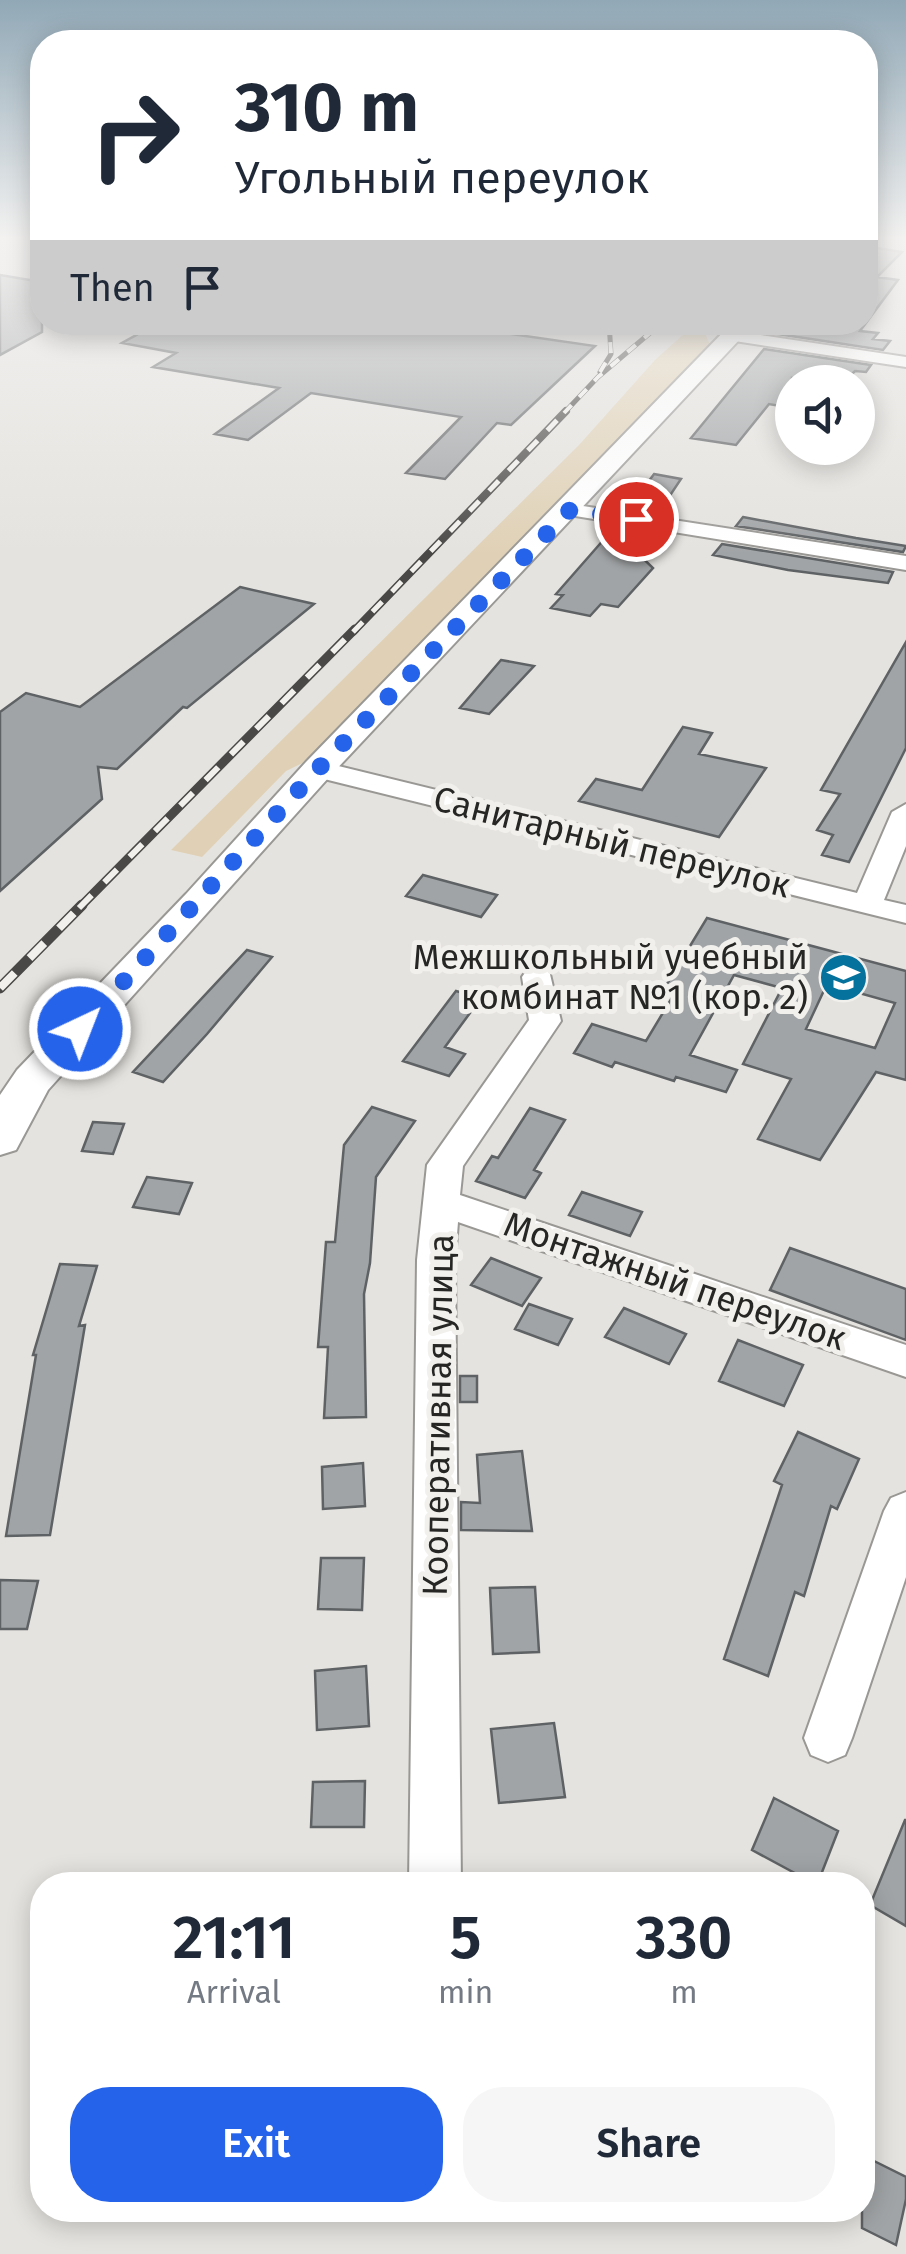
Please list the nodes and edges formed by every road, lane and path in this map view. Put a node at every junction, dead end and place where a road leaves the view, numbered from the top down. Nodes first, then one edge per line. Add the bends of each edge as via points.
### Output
1 (727, 344) edge
2 (814, 344) edge
3 (906, 362) edge
4 (570, 510) junction
5 (906, 564) edge
6 (318, 769) junction
7 (906, 812) edge
8 (866, 904) junction
9 (906, 914) edge
10 (538, 977) dead end
11 (0, 1139) edge
12 (442, 1203) junction
13 (906, 1361) edge
14 (906, 1512) edge
15 (828, 1738) dead end
16 (435, 1872) edge

1 - 4 street
2 - 3 street
4 - 5 street
4 - 6 street
6 - 8 street, Санитарный переулок
6 - 11 street via 32,1080
7 - 8 street
8 - 9 street, Санитарный переулок
10 - 12 street, Кооперативная улица via 546,1021 445,1165
12 - 13 street, Монтажный переулок
12 - 16 street, Кооперативная улица via 436,1260
14 - 15 street

